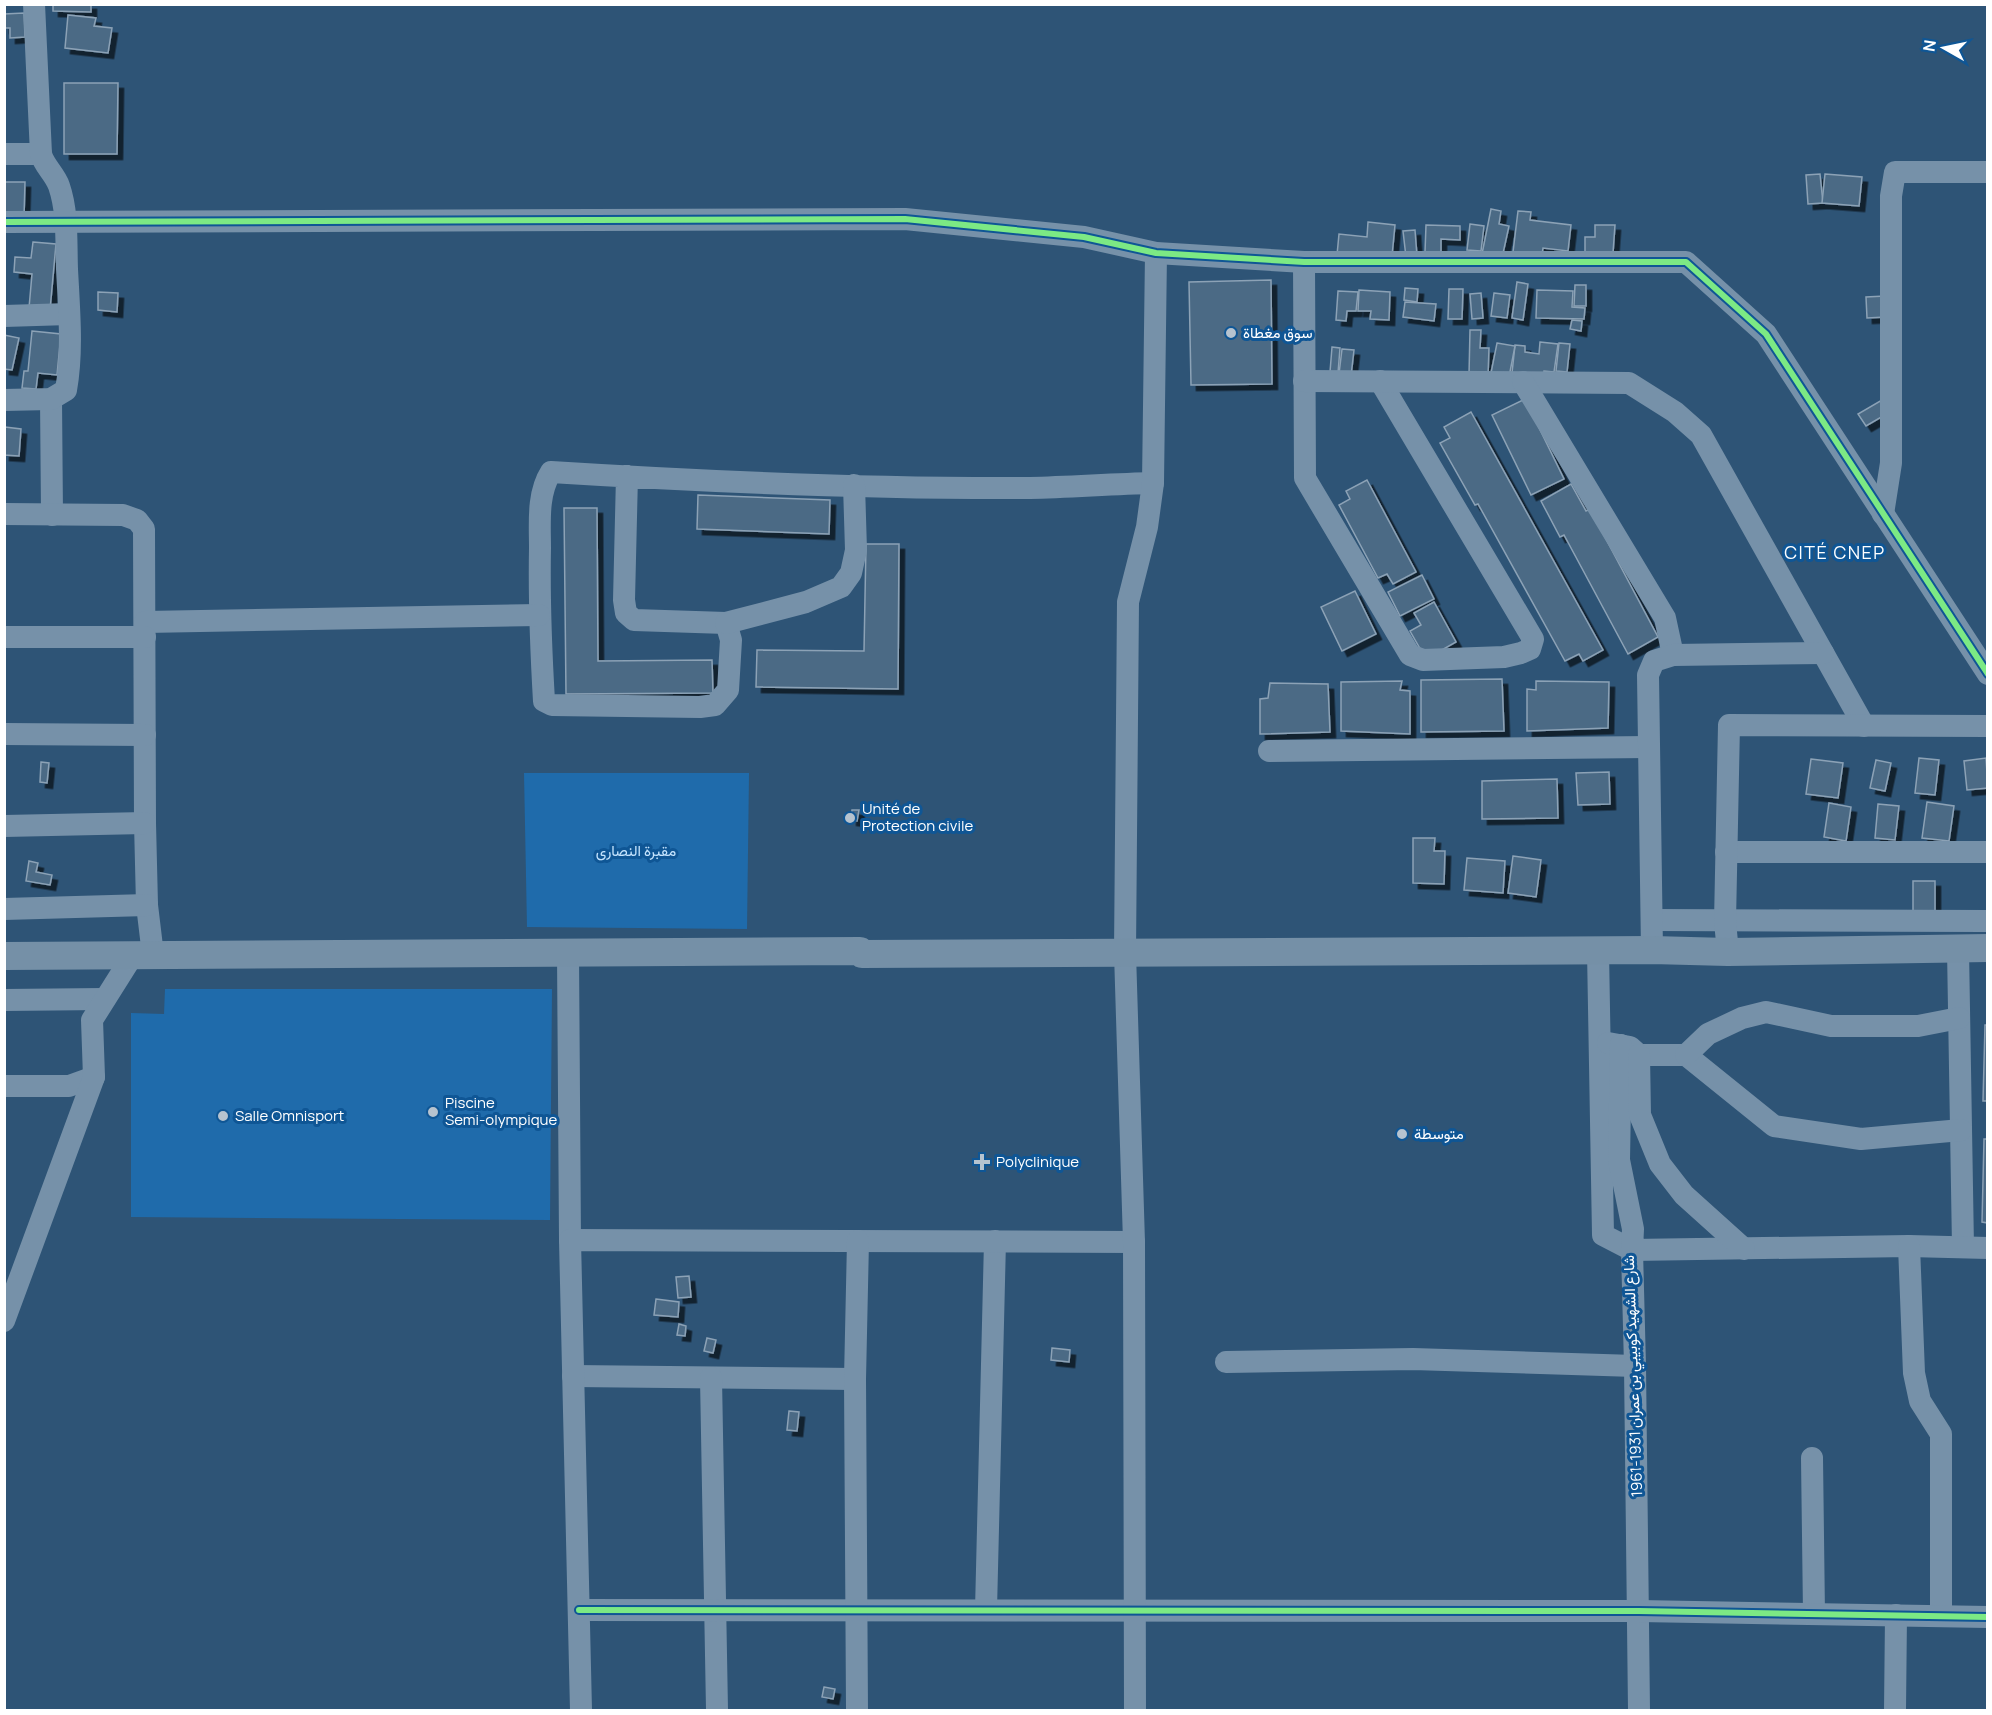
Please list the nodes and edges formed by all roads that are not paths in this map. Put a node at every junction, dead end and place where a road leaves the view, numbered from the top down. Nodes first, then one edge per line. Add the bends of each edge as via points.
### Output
1 (34, 4) edge
2 (4, 154) edge
3 (41, 154) junction
4 (1988, 172) edge
5 (4, 222) edge
6 (66, 222) junction
7 (1155, 253) junction
8 (1304, 262) junction
9 (69, 314) junction
10 (4, 316) edge
11 (1304, 381) junction
12 (1380, 381) junction
13 (1523, 382) junction
14 (51, 399) junction
15 (4, 400) edge
16 (627, 476) junction
17 (1153, 483) junction
18 (854, 485) junction
19 (4, 514) edge
20 (1883, 514) junction
21 (52, 515) junction
22 (539, 615) junction
23 (726, 623) junction
24 (145, 630) junction
25 (4, 637) edge
26 (1823, 653) junction
27 (1673, 655) junction
28 (1988, 674) edge
29 (1863, 726) junction
30 (1988, 726) edge
31 (4, 734) edge
32 (145, 735) junction
33 (1649, 747) junction
34 (1269, 751) dead end
35 (145, 823) junction
36 (4, 826) edge
37 (1726, 852) junction
38 (1988, 852) edge
39 (147, 905) junction
40 (4, 909) edge
41 (1652, 920) junction
42 (1988, 921) edge
43 (1725, 922) junction
44 (1988, 948) edge
45 (1958, 949) junction
46 (1652, 950) junction
47 (1598, 951) junction
48 (1728, 952) junction
49 (568, 953) junction
50 (1125, 953) junction
51 (143, 955) junction
52 (4, 956) edge
53 (104, 999) junction
54 (4, 1000) edge
55 (1959, 1018) junction
56 (1598, 1041) junction
57 (1630, 1050) junction
58 (1686, 1055) junction
59 (94, 1077) junction
60 (4, 1086) edge
61 (1961, 1130) junction
62 (570, 1240) junction
63 (858, 1241) junction
64 (995, 1241) junction
65 (1134, 1242) junction
66 (1909, 1246) junction
67 (1963, 1247) junction
68 (1988, 1248) edge
69 (1744, 1249) junction
70 (1632, 1250) junction
71 (4, 1321) edge
72 (1226, 1362) dead end
73 (1635, 1366) junction
74 (573, 1376) junction
75 (711, 1378) junction
76 (855, 1379) junction
77 (1812, 1458) dead end
78 (579, 1610) junction
79 (715, 1610) junction
80 (855, 1610) junction
81 (986, 1610) junction
82 (1135, 1611) junction
83 (1639, 1611) junction
84 (1814, 1614) junction
85 (1896, 1616) junction
86 (1941, 1616) junction
87 (1988, 1617) edge
88 (581, 1710) edge
89 (717, 1710) edge
90 (857, 1710) edge
91 (1135, 1710) edge
92 (1639, 1710) edge
93 (1895, 1710) edge

1 - 3 street
2 - 3 street
3 - 6 street via 58,185
4 - 20 street via 1895,172 1891,195 1891,463
5 - 6 street
6 - 7 street via 905,219 1084,237
6 - 9 street
7 - 8 street
7 - 17 street
8 - 11 street
8 - 20 street via 1686,262 1766,334
9 - 10 street
9 - 14 street via 66,390
11 - 12 street
11 - 12 street via 1305,478 1410,655 1423,660 1504,657 1530,649 1533,639
12 - 13 street
13 - 26 street via 1629,383 1675,412 1701,435
13 - 27 street via 1665,618
14 - 15 street
14 - 21 street
16 - 18 street
16 - 22 street via 551,472 541,505
16 - 23 street via 626,612 634,620
17 - 18 street via 1030,488
17 - 50 street via 1147,527 1128,602
18 - 23 street via 855,550 851,573 841,587 806,602
19 - 21 street
20 - 28 street
21 - 24 street via 123,515 137,520 144,529
22 - 23 street via 544,701 552,705 715,705 728,690 731,640
22 - 24 street
24 - 25 street
24 - 32 street
26 - 27 street
26 - 29 street
27 - 33 street via 1654,661 1648,675
29 - 30 street
29 - 37 street via 1729,725
31 - 32 street
32 - 35 street
33 - 34 street
33 - 41 street
35 - 36 street
35 - 39 street
37 - 38 street
37 - 43 street
39 - 40 street
39 - 51 street
41 - 43 street
41 - 46 street
42 - 43 street
43 - 48 street
44 - 45 main road
45 - 48 main road
45 - 55 street
46 - 47 main road
46 - 48 main road
47 - 50 main road
47 - 56 street, شارع الشهيد كوبيبي بن عمران 1931-1961
49 - 50 main road
49 - 51 main road
49 - 62 street
50 - 65 street
51 - 52 main road
51 - 53 street
53 - 54 street
53 - 59 street via 92,1020
55 - 58 street via 1918,1026 1831,1026 1766,1012 1707,1034
55 - 61 street
56 - 57 street
56 - 70 street, شارع الشهيد كوبيبي بن عمران 1931-1961 via 1603,1235
57 - 58 street
57 - 69 street via 1640,1115 1660,1164 1684,1195
57 - 70 street via 1619,1160 1633,1229
58 - 61 street via 1774,1126 1861,1139
59 - 60 street via 69,1086
59 - 71 street
61 - 67 street
62 - 63 street
62 - 74 street
63 - 64 street
63 - 76 street
64 - 65 street
64 - 81 street
65 - 82 street
66 - 67 street
66 - 69 street
66 - 86 street via 1914,1373 1920,1401 1941,1434
67 - 68 street
69 - 70 street
70 - 73 street, شارع الشهيد كوبيبي بن عمران 1931-1961
72 - 73 street via 1413,1359
73 - 83 street, شارع الشهيد كوبيبي بن عمران 1931-1961
74 - 75 street
74 - 78 street
75 - 76 street
75 - 79 street
76 - 80 street
77 - 84 street
78 - 79 street
78 - 88 street
79 - 80 street
79 - 89 street
80 - 81 street
80 - 90 street
81 - 82 street
82 - 83 street
82 - 91 street
83 - 84 street
83 - 92 street, شارع الشهيد كوبيبي بن عمران 1931-1961
84 - 85 street
85 - 86 street
85 - 93 street
86 - 87 street

